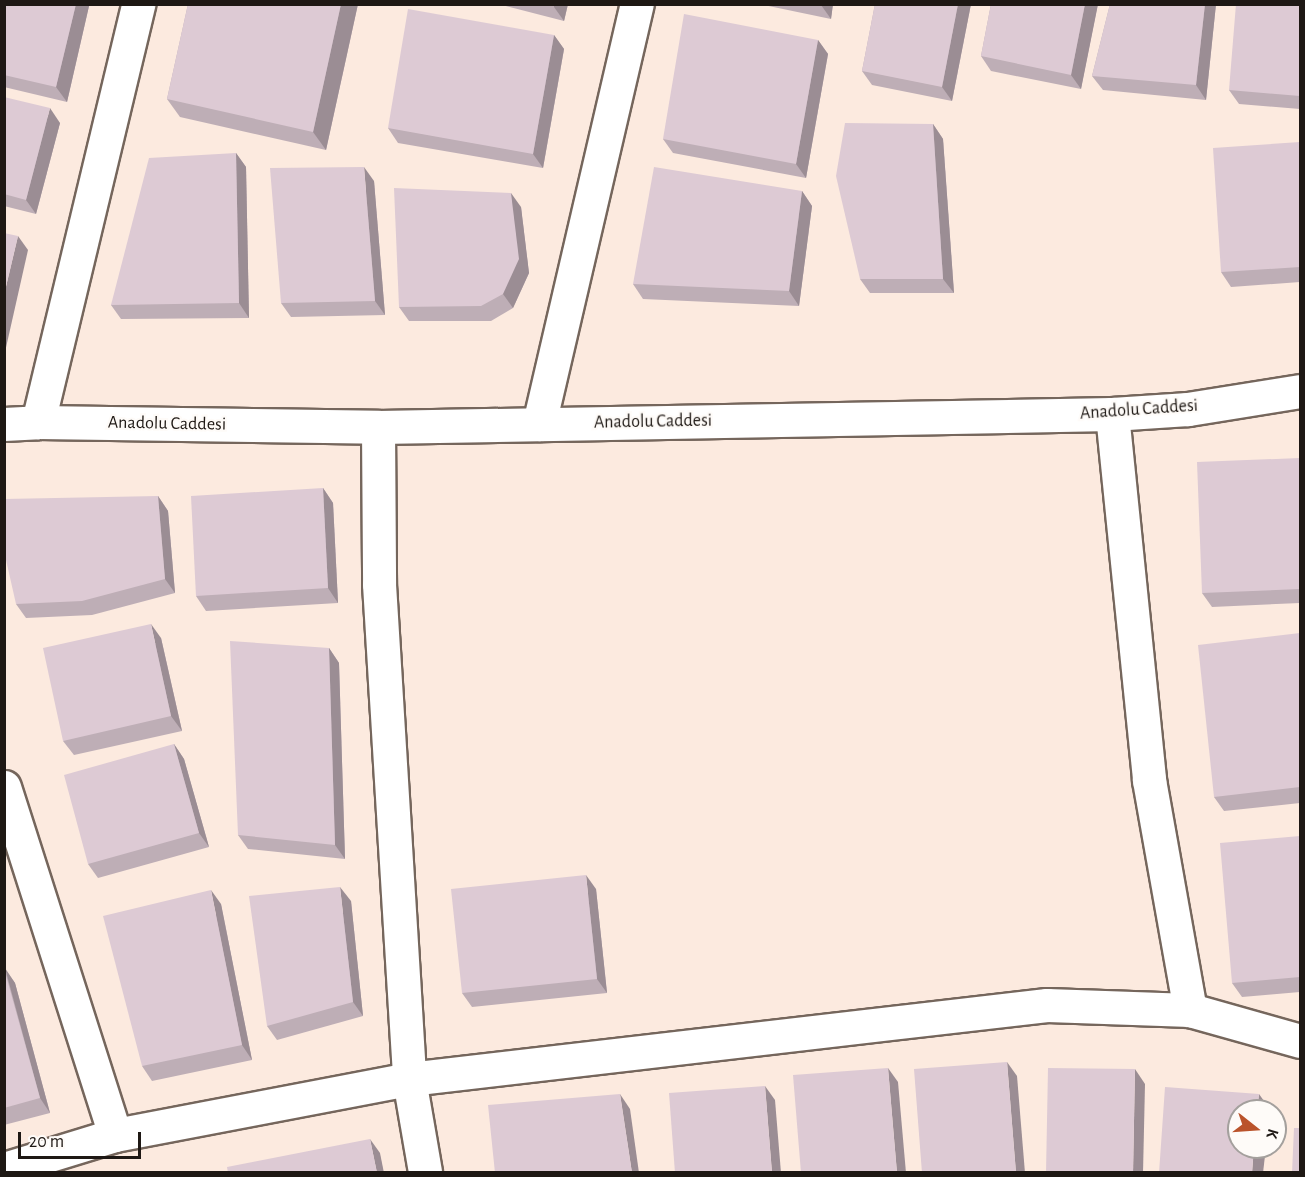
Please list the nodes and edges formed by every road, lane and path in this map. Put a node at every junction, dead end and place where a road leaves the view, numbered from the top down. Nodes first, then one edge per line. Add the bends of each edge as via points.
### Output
1 (138, 4) edge
2 (637, 4) edge
3 (1300, 391) edge
4 (1112, 414) junction
5 (38, 422) junction
6 (4, 424) edge
7 (539, 424) junction
8 (378, 427) junction
9 (4, 787) edge
10 (1190, 1010) junction
11 (1300, 1041) edge
12 (409, 1079) junction
13 (115, 1135) junction
14 (4, 1169) edge
15 (425, 1173) edge

1 - 5 street
2 - 7 street
3 - 4 street, Anadolu Caddesi via 1188,409
4 - 7 street, Anadolu Caddesi
4 - 10 street via 1149,780
5 - 6 street, Anadolu Caddesi
5 - 8 street, Anadolu Caddesi
7 - 8 street, Anadolu Caddesi
8 - 12 street via 379,584
9 - 13 street
10 - 11 street
10 - 12 street via 1047,1005
12 - 13 street
12 - 15 street
13 - 14 street

